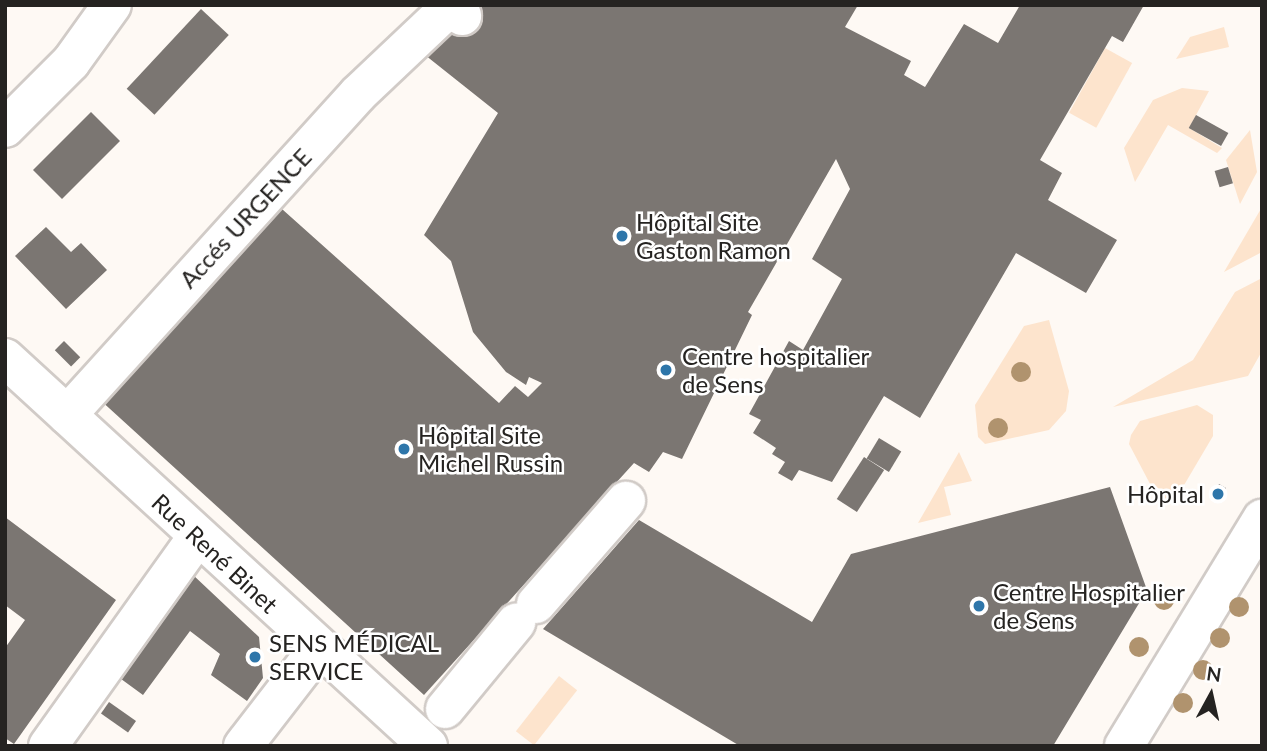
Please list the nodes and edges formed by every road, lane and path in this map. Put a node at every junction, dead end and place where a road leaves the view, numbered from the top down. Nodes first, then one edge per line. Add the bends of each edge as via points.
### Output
1 (112, 5) edge
2 (446, 23) dead end
3 (5, 128) edge
4 (5, 358) edge
5 (67, 415) junction
6 (626, 500) dead end
7 (1262, 519) edge
8 (198, 537) junction
9 (318, 649) junction
10 (1162, 682) junction
11 (445, 709) dead end
12 (48, 746) edge
13 (243, 746) edge
14 (428, 746) edge
15 (1124, 746) edge
16 (1145, 746) edge

1 - 3 street via 71,62
2 - 5 street, Accés URGENCE via 358,94
4 - 5 street, Rue René Binet
5 - 8 street, Rue René Binet
6 - 11 street
7 - 10 street
8 - 9 street, Rue René Binet
8 - 12 street
9 - 13 street
9 - 14 street, Rue René Binet
10 - 15 street
10 - 16 street

